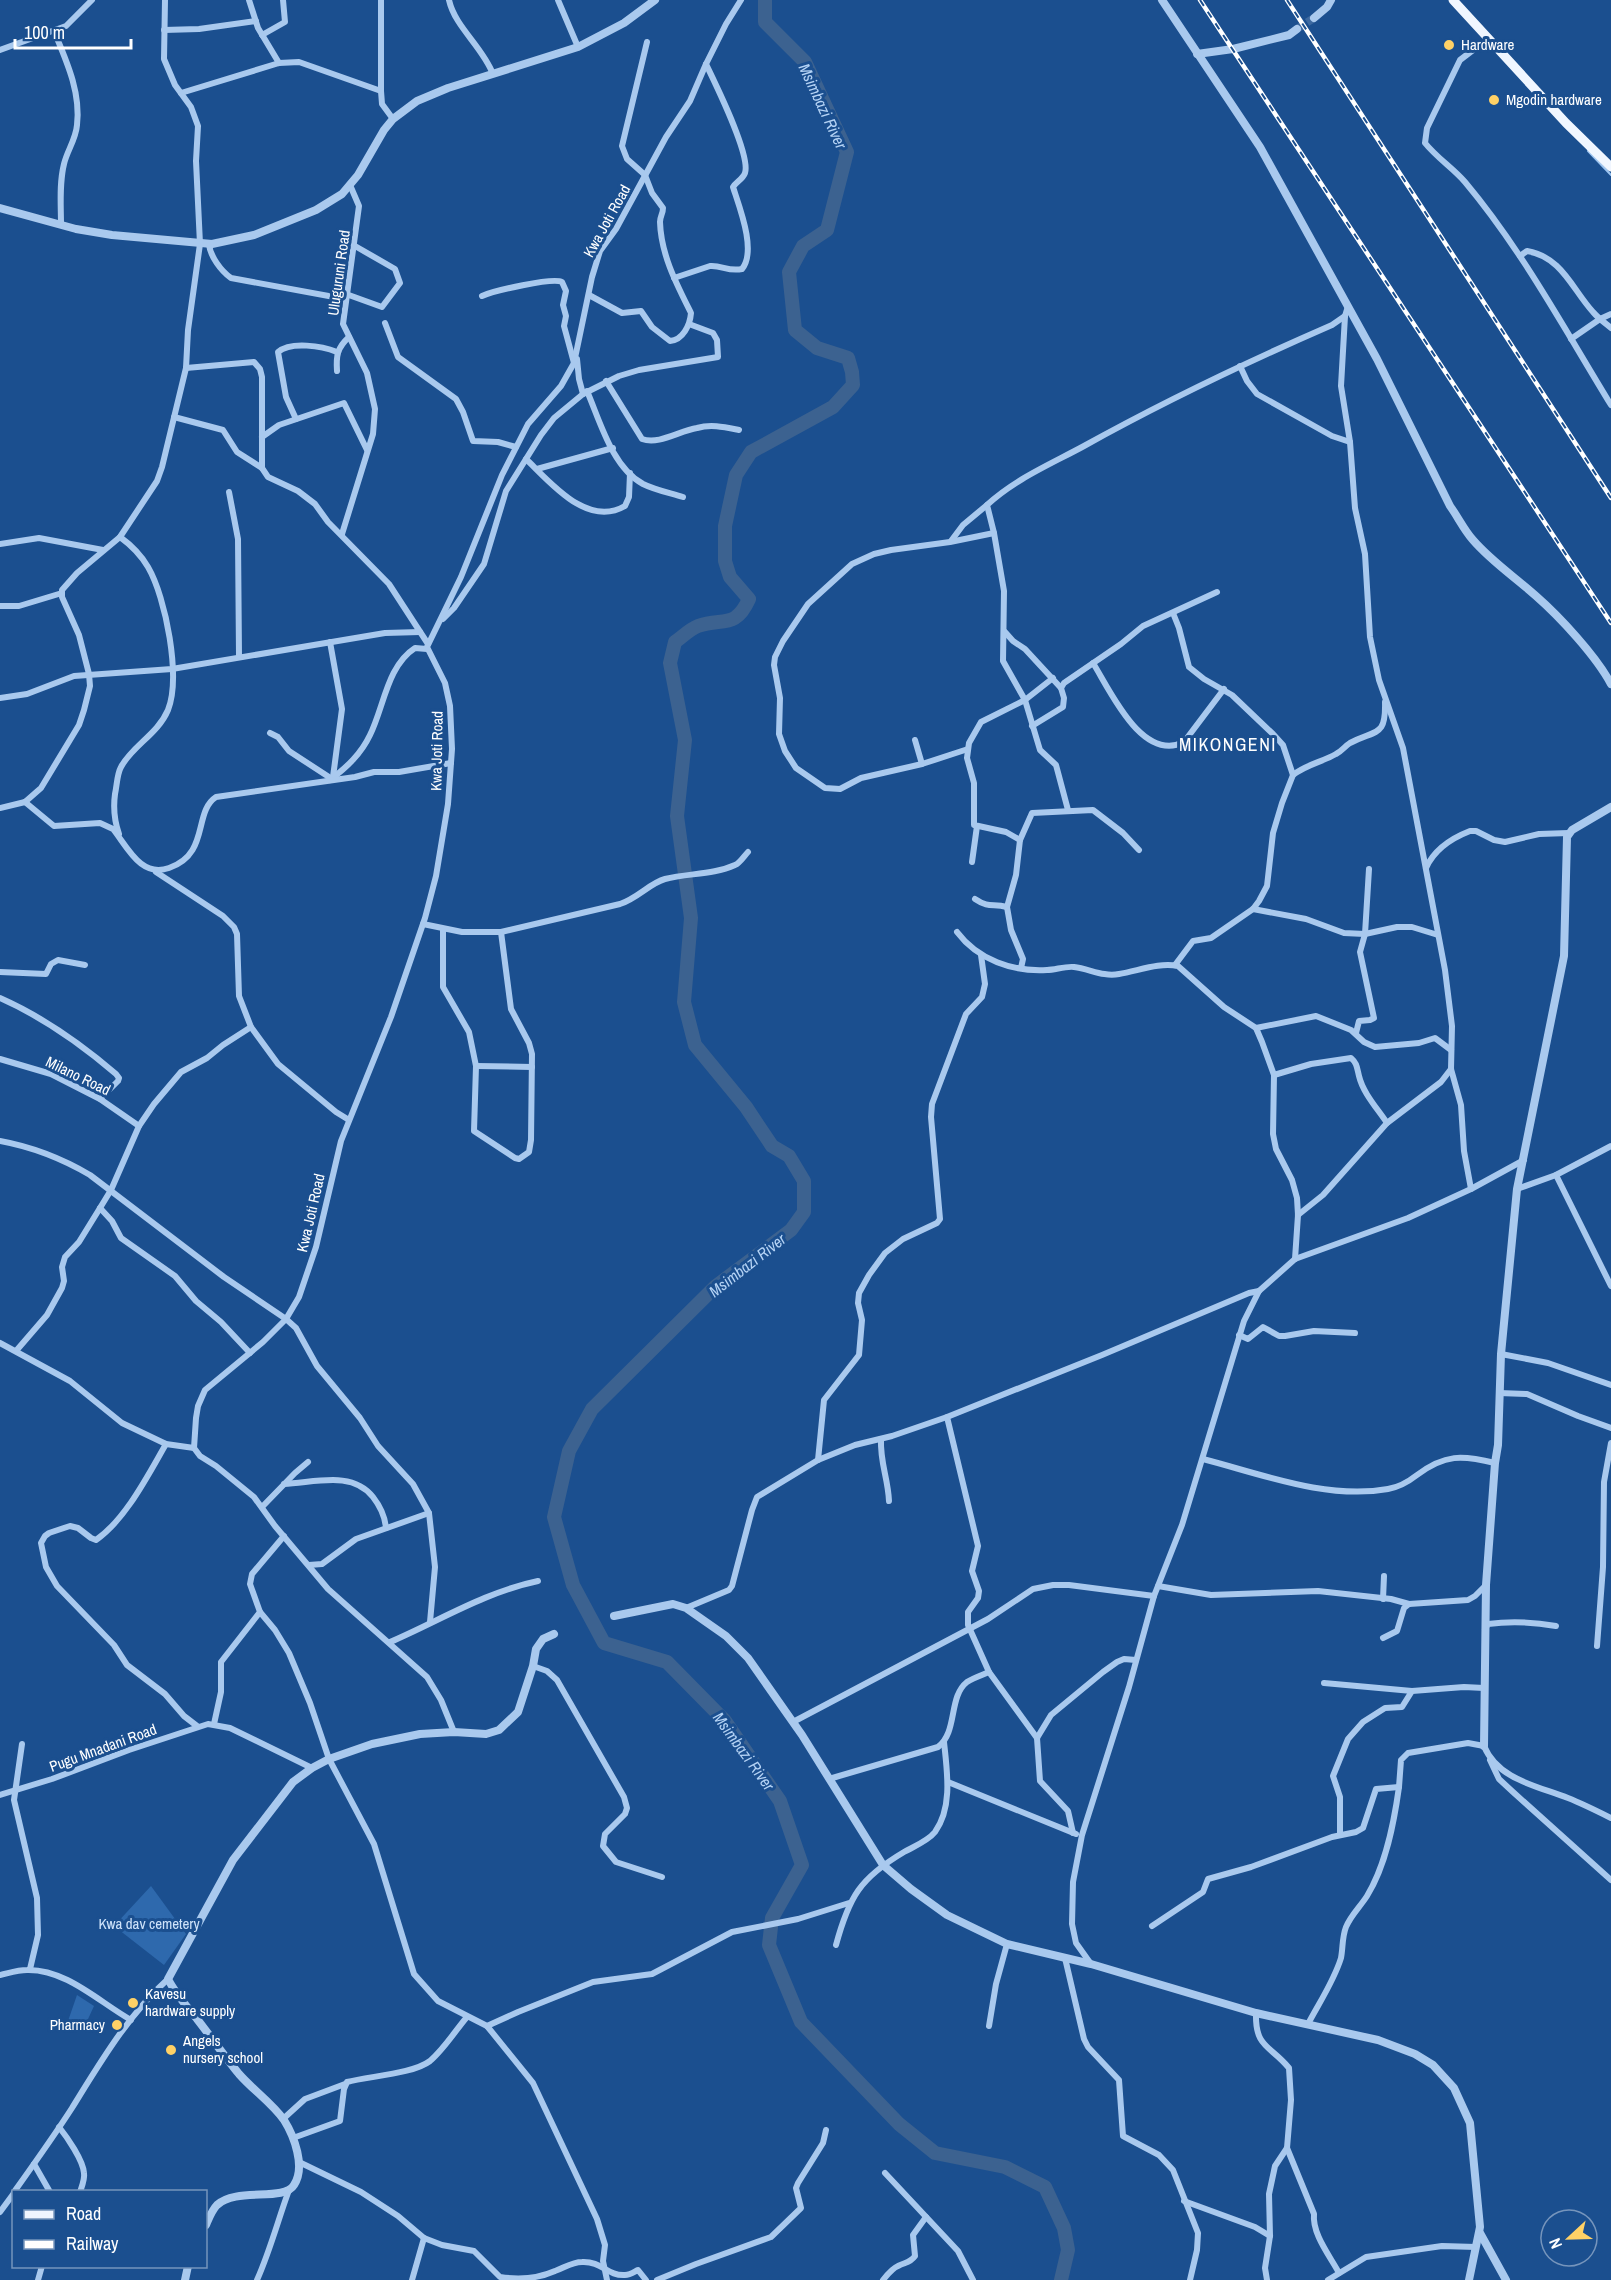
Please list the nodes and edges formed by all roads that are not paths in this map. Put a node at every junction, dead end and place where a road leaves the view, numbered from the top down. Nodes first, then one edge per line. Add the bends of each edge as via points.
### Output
1 (92, 0) edge
2 (165, 0) edge
3 (249, 0) edge
4 (283, 0) edge
5 (381, 0) edge
6 (449, 0) edge
7 (558, 0) edge
8 (656, 0) edge
9 (741, 0) edge
10 (1162, 0) edge
11 (1331, 0) edge
12 (1453, 0) edge
13 (1314, 18) tunnel mouth
14 (256, 21) junction
15 (1297, 29) tunnel mouth
16 (164, 30) junction
17 (54, 31) junction
18 (262, 34) junction
19 (647, 42) dead end
20 (578, 47) junction
21 (1477, 47) dead end
22 (0, 50) edge
23 (1197, 54) junction
24 (279, 63) junction
25 (706, 64) junction
26 (493, 74) junction
27 (381, 91) junction
28 (181, 93) junction
29 (393, 119) junction
30 (1611, 167) edge
31 (645, 176) junction
32 (350, 185) junction
33 (0, 208) edge
34 (61, 225) junction
35 (200, 244) junction
36 (209, 244) junction
37 (355, 246) junction
38 (1520, 256) junction
39 (674, 278) junction
40 (589, 295) junction
41 (482, 296) dead end
42 (345, 297) junction
43 (1348, 306) junction
44 (1611, 314) edge
45 (1345, 316) junction
46 (1600, 319) junction
47 (385, 323) dead end
48 (689, 324) junction
49 (1611, 328) edge
50 (349, 337) junction
51 (1571, 339) junction
52 (337, 352) junction
53 (576, 355) junction
54 (574, 363) junction
55 (1240, 366) junction
56 (186, 368) junction
57 (337, 372) dead end
58 (606, 381) junction
59 (585, 392) junction
60 (1611, 405) edge
61 (174, 417) junction
62 (296, 419) junction
63 (739, 430) dead end
64 (262, 437) junction
65 (1350, 442) junction
66 (516, 447) junction
67 (613, 448) junction
68 (367, 450) junction
69 (526, 459) junction
70 (262, 468) junction
71 (537, 470) junction
72 (630, 473) junction
73 (229, 492) dead end
74 (683, 497) dead end
75 (987, 505) junction
76 (994, 533) junction
77 (342, 534) junction
78 (120, 537) junction
79 (950, 542) junction
80 (0, 544) edge
81 (103, 550) junction
82 (1217, 592) dead end
83 (62, 593) junction
84 (0, 606) edge
85 (1173, 613) junction
86 (442, 619) junction
87 (1005, 631) junction
88 (420, 632) junction
89 (330, 642) junction
90 (427, 646) junction
91 (239, 657) junction
92 (1093, 663) junction
93 (172, 669) junction
94 (89, 674) junction
95 (1053, 678) junction
96 (1611, 684) edge
97 (1061, 688) junction
98 (1224, 689) junction
99 (1385, 695) junction
100 (0, 698) edge
101 (1025, 700) junction
102 (1032, 726) junction
103 (270, 733) dead end
104 (915, 740) dead end
105 (968, 749) junction
106 (451, 763) junction
107 (922, 764) junction
108 (1293, 775) junction
109 (331, 779) junction
110 (25, 802) junction
111 (1611, 807) edge
112 (0, 808) edge
113 (1068, 810) junction
114 (977, 826) junction
115 (1569, 833) junction
116 (121, 839) junction
117 (1020, 840) junction
118 (1138, 850) dead end
119 (748, 852) dead end
120 (972, 862) dead end
121 (1369, 869) dead end
122 (1426, 869) junction
123 (156, 872) junction
124 (975, 899) dead end
125 (1008, 907) junction
126 (1253, 909) junction
127 (423, 924) junction
128 (443, 929) junction
129 (501, 932) junction
130 (957, 932) dead end
131 (1365, 934) junction
132 (1438, 935) junction
133 (981, 955) junction
134 (86, 965) dead end
135 (1175, 965) junction
136 (1021, 968) junction
137 (0, 972) edge
138 (0, 998) edge
139 (251, 1027) junction
140 (1256, 1028) junction
141 (1356, 1033) junction
142 (1451, 1050) junction
143 (0, 1059) edge
144 (476, 1066) junction
145 (532, 1067) junction
146 (1451, 1069) junction
147 (1274, 1075) junction
148 (100, 1099) junction
149 (349, 1120) junction
150 (1387, 1123) junction
151 (140, 1126) junction
152 (0, 1141) edge
153 (1611, 1146) edge
154 (1524, 1160) junction
155 (1556, 1175) junction
156 (1471, 1189) junction
157 (1517, 1189) junction
158 (111, 1190) junction
159 (100, 1208) junction
160 (1298, 1215) junction
161 (1295, 1259) junction
162 (1611, 1286) edge
163 (1259, 1291) junction
164 (286, 1319) junction
165 (1355, 1333) dead end
166 (1239, 1335) junction
167 (0, 1343) edge
168 (16, 1351) junction
169 (250, 1353) junction
170 (1501, 1354) junction
171 (1611, 1385) edge
172 (1499, 1393) junction
173 (947, 1417) junction
174 (1611, 1428) edge
175 (881, 1439) junction
176 (1611, 1443) edge
177 (166, 1444) junction
178 (194, 1448) junction
179 (1203, 1459) junction
180 (818, 1460) junction
181 (308, 1462) dead end
182 (1495, 1463) junction
183 (284, 1484) junction
184 (889, 1501) dead end
185 (1603, 1503) junction
186 (1611, 1504) edge
187 (262, 1507) junction
188 (429, 1513) junction
189 (386, 1528) junction
190 (284, 1536) junction
191 (309, 1565) junction
192 (1384, 1576) dead end
193 (538, 1581) dead end
194 (1486, 1585) junction
195 (1158, 1586) junction
196 (1154, 1596) junction
197 (1383, 1599) junction
198 (1409, 1604) junction
199 (686, 1608) junction
200 (260, 1612) junction
201 (614, 1616) dead end
202 (430, 1622) junction
203 (1556, 1626) dead end
204 (970, 1629) junction
205 (1485, 1629) junction
206 (554, 1634) dead end
207 (1383, 1638) dead end
208 (390, 1642) junction
209 (1597, 1646) dead end
210 (1136, 1660) junction
211 (533, 1666) junction
212 (989, 1672) junction
213 (1324, 1683) dead end
214 (1484, 1688) junction
215 (1412, 1690) junction
216 (793, 1722) junction
217 (214, 1724) junction
218 (197, 1726) junction
219 (454, 1732) junction
220 (1036, 1738) junction
221 (944, 1742) junction
222 (22, 1744) dead end
223 (1486, 1750) junction
224 (329, 1759) junction
225 (312, 1768) junction
226 (829, 1779) junction
227 (948, 1782) junction
228 (1399, 1787) junction
229 (15, 1790) junction
230 (0, 1795) edge
231 (1611, 1818) edge
232 (1073, 1833) junction
233 (1340, 1834) junction
234 (1082, 1835) junction
235 (883, 1865) junction
236 (662, 1877) dead end
237 (1611, 1880) edge
238 (849, 1903) junction
239 (1152, 1926) dead end
240 (1008, 1944) junction
241 (836, 1945) dead end
242 (1065, 1958) junction
243 (1091, 1964) junction
244 (30, 1970) junction
245 (0, 1975) edge
246 (168, 1979) junction
247 (1256, 2013) junction
248 (466, 2017) junction
249 (131, 2020) junction
250 (1308, 2024) junction
251 (487, 2026) junction
252 (989, 2026) dead end
253 (345, 2084) junction
254 (283, 2120) junction
255 (59, 2127) junction
256 (826, 2130) dead end
257 (293, 2138) junction
258 (1287, 2148) junction
259 (299, 2162) junction
260 (34, 2164) junction
261 (885, 2173) dead end
262 (15, 2190) edge
263 (49, 2190) edge
264 (80, 2190) edge
265 (289, 2190) junction
266 (12, 2195) edge
267 (1184, 2201) junction
268 (0, 2212) edge
269 (926, 2217) junction
270 (207, 2223) edge
271 (1480, 2233) junction
272 (1270, 2236) junction
273 (424, 2238) junction
274 (1476, 2247) junction
275 (604, 2268) junction
276 (1339, 2273) junction
277 (257, 2280) edge
278 (412, 2280) edge
279 (607, 2280) edge
280 (646, 2280) edge
281 (657, 2280) edge
282 (883, 2280) edge
283 (973, 2280) edge
284 (1190, 2280) edge
285 (1267, 2280) edge
286 (1328, 2280) edge
287 (1469, 2280) edge
288 (1506, 2280) edge

1 - 17 street via 73,20
2 - 16 street
3 - 14 street
4 - 18 street via 285,22
5 - 27 street
6 - 26 street via 454,15 488,59
7 - 20 street
8 - 20 street via 624,23
9 - 25 street, Kwa Joti Road
10 - 23 street
11 - 13 street
12 - 30 main road
14 - 16 street via 199,30
14 - 18 street
15 - 23 street via 1289,35
16 - 28 street via 164,59
17 - 22 street
17 - 34 street via 72,76 77,116 63,170
18 - 24 street
19 - 31 street via 622,146 627,159
20 - 26 street
21 - 38 street via 1461,60 1427,128 1425,143 1463,180
23 - 43 street via 1260,147
24 - 27 street via 309,64
24 - 28 street
25 - 31 street, Kwa Joti Road via 690,101
25 - 39 street via 734,126 745,166 744,176 733,187 745,224 747,255 742,268 728,270 716,265
26 - 29 street via 432,94
27 - 29 street via 382,104
28 - 35 street via 198,126
29 - 32 street
31 - 39 street via 663,208 660,222
31 - 40 street, Kwa Joti Road via 600,251
32 - 36 street via 328,203 295,218 241,239
32 - 37 street, Uluguruni Road via 359,206
33 - 34 street
34 - 35 street via 112,235
35 - 36 street
35 - 56 street
36 - 42 street via 224,274 231,278
37 - 42 street, Uluguruni Road
37 - 42 street via 395,269 400,284 382,307
38 - 46 street via 1527,251 1552,261
38 - 51 street
39 - 48 street via 691,313
40 - 48 street via 622,313 638,309 670,341 682,335
40 - 53 street, Kwa Joti Road
41 - 54 street via 552,280 562,282 566,291 564,326
42 - 50 street, Uluguruni Road via 343,324
43 - 45 street
43 - 96 street via 1462,525 1488,556 1537,596 1567,628
44 - 46 street
45 - 55 street
45 - 65 street via 1341,386
46 - 49 street
46 - 51 street
47 - 66 street via 398,357 456,399 473,441
48 - 58 street via 713,333 718,357 639,370
50 - 52 street
50 - 68 street, Uluguruni Road via 373,393 374,420
51 - 60 street
52 - 57 street
52 - 62 street via 312,346 278,352 286,397
53 - 54 street, Kwa Joti Road
53 - 59 street
54 - 66 street, Kwa Joti Road via 561,386 528,424
55 - 65 street via 1257,394
55 - 75 street via 1046,466 1002,491
56 - 61 street
56 - 64 street via 254,362 258,365 262,377
58 - 59 street
58 - 63 street via 642,439 661,439 714,425
59 - 67 street
59 - 69 street via 547,426
61 - 70 street via 223,430 237,452
61 - 78 street via 157,481
62 - 64 street
62 - 68 street via 344,403
64 - 70 street
65 - 99 street via 1355,508 1367,568 1370,637 1374,665
66 - 86 street, Kwa Joti Road
67 - 71 street
67 - 72 street
68 - 77 street, Uluguruni Road
69 - 71 street
69 - 86 street via 506,491 484,564
70 - 77 street via 268,477 309,498
71 - 72 street via 578,504 611,511 628,502
72 - 74 street via 645,485
73 - 91 street via 238,539
75 - 76 street
75 - 79 street
76 - 79 street
76 - 87 street via 1004,591
77 - 88 street via 389,584
78 - 81 street
78 - 93 street via 138,553 156,583 165,609
79 - 107 street via 874,554 846,567 808,604 775,657 779,734 796,768 825,788 840,789 869,776
80 - 81 street via 39,538
81 - 83 street via 63,587
82 - 85 street
83 - 84 street via 19,606
83 - 94 street
85 - 92 street via 1143,626
85 - 98 street via 1189,667
86 - 90 street, Kwa Joti Road
87 - 95 street
87 - 101 street via 1003,661
88 - 89 street
88 - 90 street
89 - 91 street
89 - 109 street via 342,709
90 - 106 street, Kwa Joti Road via 442,674 450,706
90 - 109 street via 415,648 405,657 386,686 363,748
91 - 93 street
92 - 97 street
92 - 98 street via 1135,728 1149,740 1163,744 1176,746 1185,742
93 - 94 street
93 - 116 street via 168,710 119,769 114,815
94 - 100 street via 74,675 27,694
94 - 110 street via 90,686 79,725 41,788
95 - 97 street
95 - 101 street
97 - 102 street via 1063,707
98 - 108 street via 1274,734
99 - 108 street via 1385,715 1379,730
99 - 122 street via 1403,748
101 - 102 street
101 - 105 street via 981,722
102 - 113 street via 1040,750 1056,765
103 - 109 street
104 - 107 street
105 - 107 street
105 - 114 street via 974,783 973,821
106 - 109 street
106 - 127 street, Kwa Joti Road via 439,861
108 - 126 street via 1273,833 1267,886
109 - 123 street via 216,797 207,808 189,856
110 - 112 street
110 - 116 street via 54,826 100,823 113,829
111 - 115 street
113 - 117 street via 1032,813
113 - 118 street via 1093,810
114 - 117 street via 1006,832
114 - 120 street
115 - 122 street via 1539,834 1505,842 1470,831 1438,850
115 - 154 street via 1564,957
116 - 123 street via 141,865
117 - 125 street
119 - 129 street via 736,865 700,875 667,878 620,904
121 - 131 street
122 - 132 street
123 - 139 street via 234,927 239,996
124 - 125 street via 986,906
125 - 136 street via 1011,930 1023,959
126 - 131 street via 1306,919 1344,933
126 - 135 street via 1211,938 1193,941
127 - 128 street
127 - 149 street, Kwa Joti Road
128 - 129 street
128 - 144 street via 443,987 469,1032
129 - 145 street via 510,1005 530,1046
130 - 133 street
131 - 132 street via 1412,927
131 - 141 street via 1360,952 1374,1018 1359,1021
132 - 142 street via 1452,1026
133 - 136 street
133 - 180 street via 985,984 982,997 966,1014 932,1104 939,1219 885,1253 859,1293 859,1355 824,1400
134 - 137 street via 58,960 46,974
135 - 136 street via 1118,975 1072,967
135 - 140 street via 1224,1007
138 - 148 street via 52,1025 116,1074 118,1081
139 - 149 street via 278,1065
139 - 151 street via 181,1072
140 - 141 street via 1316,1016
140 - 147 street
141 - 142 street via 1375,1047 1435,1038
142 - 146 street
143 - 148 street, Milano Road via 51,1074
144 - 145 street
144 - 145 street via 474,1131 519,1159 529,1152 531,1140
146 - 150 street via 1441,1082
146 - 156 street via 1461,1105
147 - 150 street via 1349,1057 1366,1093
147 - 160 street via 1273,1134 1295,1188
148 - 151 street, Milano Road
149 - 164 street, Kwa Joti Road via 308,1275
150 - 160 street via 1323,1195
151 - 158 street
152 - 158 street via 25,1145 67,1161
153 - 155 street
154 - 156 street
154 - 157 street
155 - 157 street
155 - 162 street
156 - 161 street via 1408,1218
157 - 170 street
158 - 159 street
158 - 164 street
159 - 168 street via 65,1257 62,1288 47,1315
159 - 169 street via 121,1238 175,1276
160 - 161 street
161 - 163 street
163 - 166 street
163 - 173 street
164 - 169 street, Kwa Joti Road
164 - 188 street via 378,1446 413,1484
165 - 166 street via 1314,1331 1279,1336 1263,1327 1248,1339
166 - 179 street
167 - 168 street
168 - 177 street via 70,1381 122,1423
169 - 178 street, Kwa Joti Road via 205,1390 198,1406
170 - 171 street via 1548,1363
170 - 172 street
172 - 174 street via 1527,1394
172 - 182 street
173 - 175 street
173 - 204 street via 978,1546 972,1571 979,1591 967,1616
175 - 180 street
175 - 184 street via 880,1457
176 - 185 street
177 - 178 street
177 - 218 street via 138,1493 104,1534 96,1540 78,1528 63,1527 45,1536 41,1550 57,1587 114,1645 127,1665 165,1694
178 - 187 street via 245,1488
179 - 182 street via 1340,1490 1381,1490 1403,1485 1431,1466 1454,1457 1469,1456
179 - 195 street
180 - 199 street via 757,1497 732,1586
181 - 183 street
182 - 194 street
183 - 187 street
183 - 189 street via 336,1480 357,1483 375,1500
185 - 186 street
185 - 209 street
187 - 190 street
188 - 189 street
188 - 202 street via 435,1567
189 - 191 street via 347,1544 322,1564
190 - 191 street
190 - 200 street via 252,1574 250,1584
191 - 208 street via 328,1589
192 - 197 street
193 - 202 street via 508,1588
194 - 198 street via 1468,1600
194 - 205 street
195 - 196 street
195 - 197 street via 1211,1594 1318,1591
196 - 204 street via 1069,1585 1039,1587
196 - 210 street
197 - 198 street
198 - 207 street via 1404,1608 1397,1632
199 - 201 street via 673,1604
199 - 216 street via 726,1636 748,1658
200 - 217 street via 221,1662 221,1692
200 - 224 street via 289,1653
202 - 208 street
203 - 205 street via 1496,1623
204 - 212 street
204 - 216 street
205 - 214 street
206 - 211 street via 543,1639
208 - 219 street via 427,1677
210 - 220 street via 1124,1659 1103,1672 1051,1715
210 - 234 street
211 - 219 street via 518,1712 509,1723 486,1734
211 - 236 street via 557,1680 624,1797 625,1814 603,1839 606,1852 616,1862
212 - 220 street
212 - 221 street via 972,1679 962,1689
213 - 215 street
214 - 215 street
214 - 223 street
215 - 233 street via 1402,1707 1385,1708 1363,1722 1348,1739 1333,1776 1340,1797
216 - 226 street
217 - 218 street, Pugu Mnadani Road
217 - 225 street, Pugu Mnadani Road
218 - 229 street, Pugu Mnadani Road
219 - 224 street via 382,1742
220 - 232 street via 1040,1781 1068,1811
221 - 226 street via 931,1750
221 - 227 street
222 - 229 street
223 - 228 street via 1468,1743 1406,1754 1401,1760
223 - 231 street via 1519,1781 1582,1803
223 - 237 street via 1499,1779
224 - 225 street
224 - 248 street via 374,1844 414,1974 438,2001
225 - 246 street via 280,1797 233,1860
226 - 235 street
227 - 232 street
227 - 235 street via 933,1834
228 - 233 street via 1376,1789 1363,1828
228 - 250 street via 1383,1856 1366,1897 1346,1927 1337,1968
229 - 230 street, Pugu Mnadani Road
229 - 244 street via 37,1898 38,1935
232 - 234 street
233 - 239 street via 1208,1879 1201,1894
234 - 243 street via 1073,1882 1072,1924 1076,1943
235 - 238 street
235 - 240 street via 947,1915
238 - 241 street
238 - 251 street via 732,1932 652,1974 593,1982
240 - 242 street
240 - 252 street
242 - 243 street
242 - 267 street via 1084,2039 1119,2080 1123,2136 1169,2164
243 - 247 street
244 - 245 street
244 - 249 street via 56,1975
246 - 249 street
246 - 254 street via 239,2074
247 - 250 street
247 - 258 street via 1258,2038 1289,2068
248 - 251 street
248 - 253 street via 430,2061
249 - 255 street
250 - 271 street via 1399,2047 1441,2072 1460,2098 1470,2123
251 - 275 street via 541,2098 600,2229 605,2245
253 - 254 street via 305,2099
253 - 257 street via 340,2121
254 - 257 street
255 - 260 street
255 - 264 street via 84,2172
256 - 281 street via 796,2188 801,2208 775,2234
257 - 259 street
258 - 272 street via 1275,2166 1270,2188
258 - 276 street via 1321,2240
259 - 265 street via 298,2175
259 - 273 street via 375,2201
260 - 262 street
260 - 263 street
261 - 269 street
265 - 270 street via 228,2198 215,2207
265 - 277 street via 272,2247
266 - 268 street
267 - 272 street
267 - 284 street via 1198,2233
269 - 282 street via 913,2235 914,2259 897,2266
269 - 283 street via 958,2252
271 - 274 street
271 - 288 street
272 - 285 street via 1265,2256
273 - 275 street via 474,2251 496,2274 506,2278 534,2278 576,2262 595,2262
273 - 278 street
274 - 276 street via 1442,2246 1375,2255
274 - 287 street
275 - 279 street
275 - 280 street via 628,2276 638,2271
276 - 286 street

